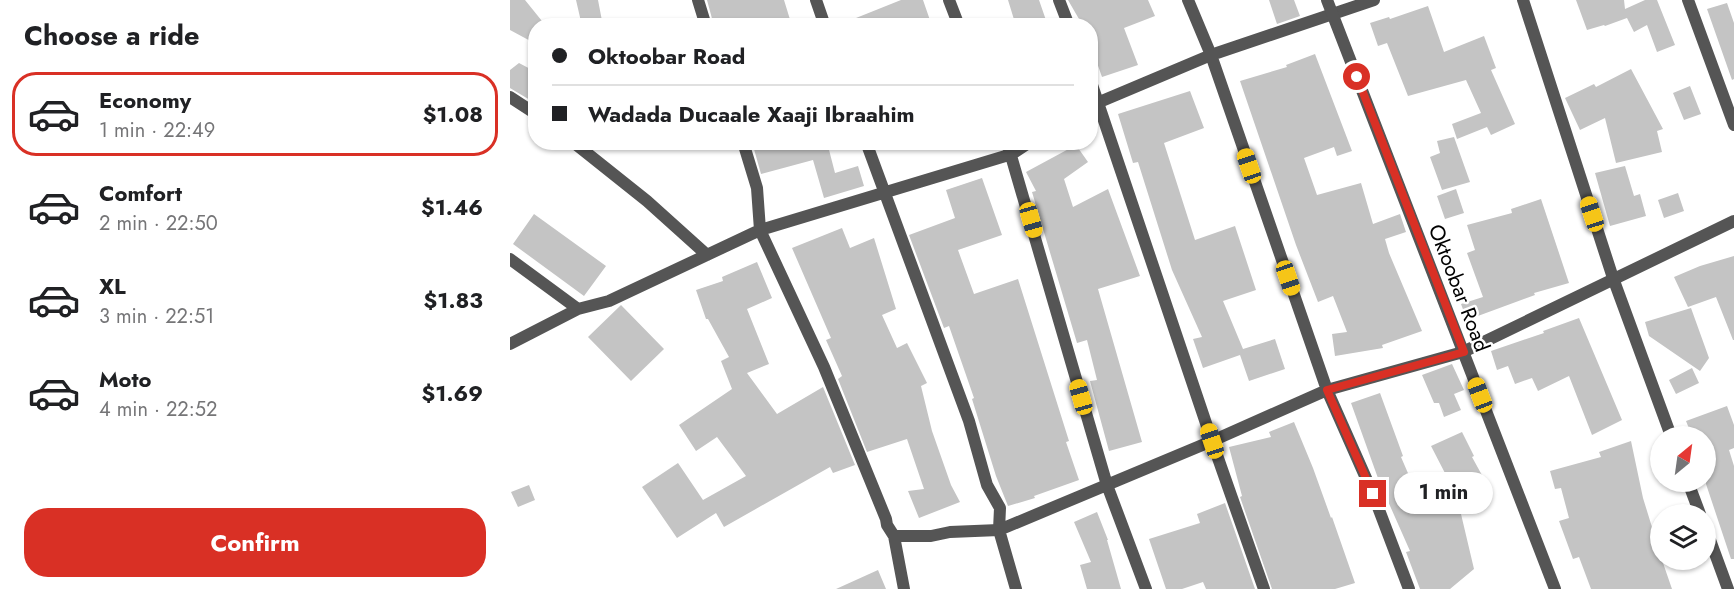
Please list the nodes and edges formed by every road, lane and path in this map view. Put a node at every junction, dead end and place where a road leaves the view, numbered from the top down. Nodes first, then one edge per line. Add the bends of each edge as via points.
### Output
1 (698, 0) edge
2 (816, 0) edge
3 (949, 0) edge
4 (1059, 0) edge
5 (1188, 0) edge
6 (1327, 0) edge
7 (1374, 0) edge
8 (1523, 0) edge
9 (1688, 0) edge
10 (1333, 14) junction
11 (704, 18) edge
12 (822, 18) edge
13 (956, 18) edge
14 (1066, 18) edge
15 (1210, 54) junction
16 (510, 97) edge
17 (1098, 102) edge
18 (528, 109) edge
19 (1098, 112) edge
20 (1734, 125) edge
21 (583, 150) edge
22 (745, 150) edge
23 (869, 150) edge
24 (1004, 150) edge
25 (1011, 150) edge
26 (884, 193) junction
27 (1734, 221) edge
28 (760, 230) junction
29 (706, 255) junction
30 (510, 259) edge
31 (1613, 278) junction
32 (578, 309) junction
33 (510, 344) edge
34 (1464, 352) junction
35 (1327, 390) junction
36 (1667, 426) edge
37 (1212, 441) junction
38 (1107, 485) junction
39 (999, 530) junction
40 (894, 536) junction
41 (1716, 556) edge
42 (903, 589) edge
43 (1016, 589) edge
44 (1146, 589) edge
45 (1264, 589) edge
46 (1409, 589) edge
47 (1555, 589) edge
48 (1728, 589) edge

1 - 11 street
2 - 12 street
3 - 13 street
4 - 14 street
5 - 15 street
6 - 10 street, Oktoobar Road
7 - 10 street
8 - 31 street
9 - 20 street
10 - 15 street
10 - 34 street, Oktoobar Road
15 - 17 street
15 - 35 street
16 - 18 street
19 - 37 street
21 - 29 street
22 - 28 street via 757,188
23 - 26 street
24 - 26 street
25 - 38 street
26 - 28 street
26 - 39 street via 969,421 987,485 1000,508
27 - 31 street
28 - 29 street
28 - 40 street via 829,377
29 - 32 street via 609,301
30 - 32 street
31 - 34 street
31 - 36 street
32 - 33 street
34 - 35 street
34 - 47 street, Oktoobar Road
35 - 37 street
35 - 46 street
37 - 38 street
37 - 45 street
38 - 39 street
38 - 44 street
39 - 40 street
39 - 43 street
40 - 42 street
41 - 48 street

